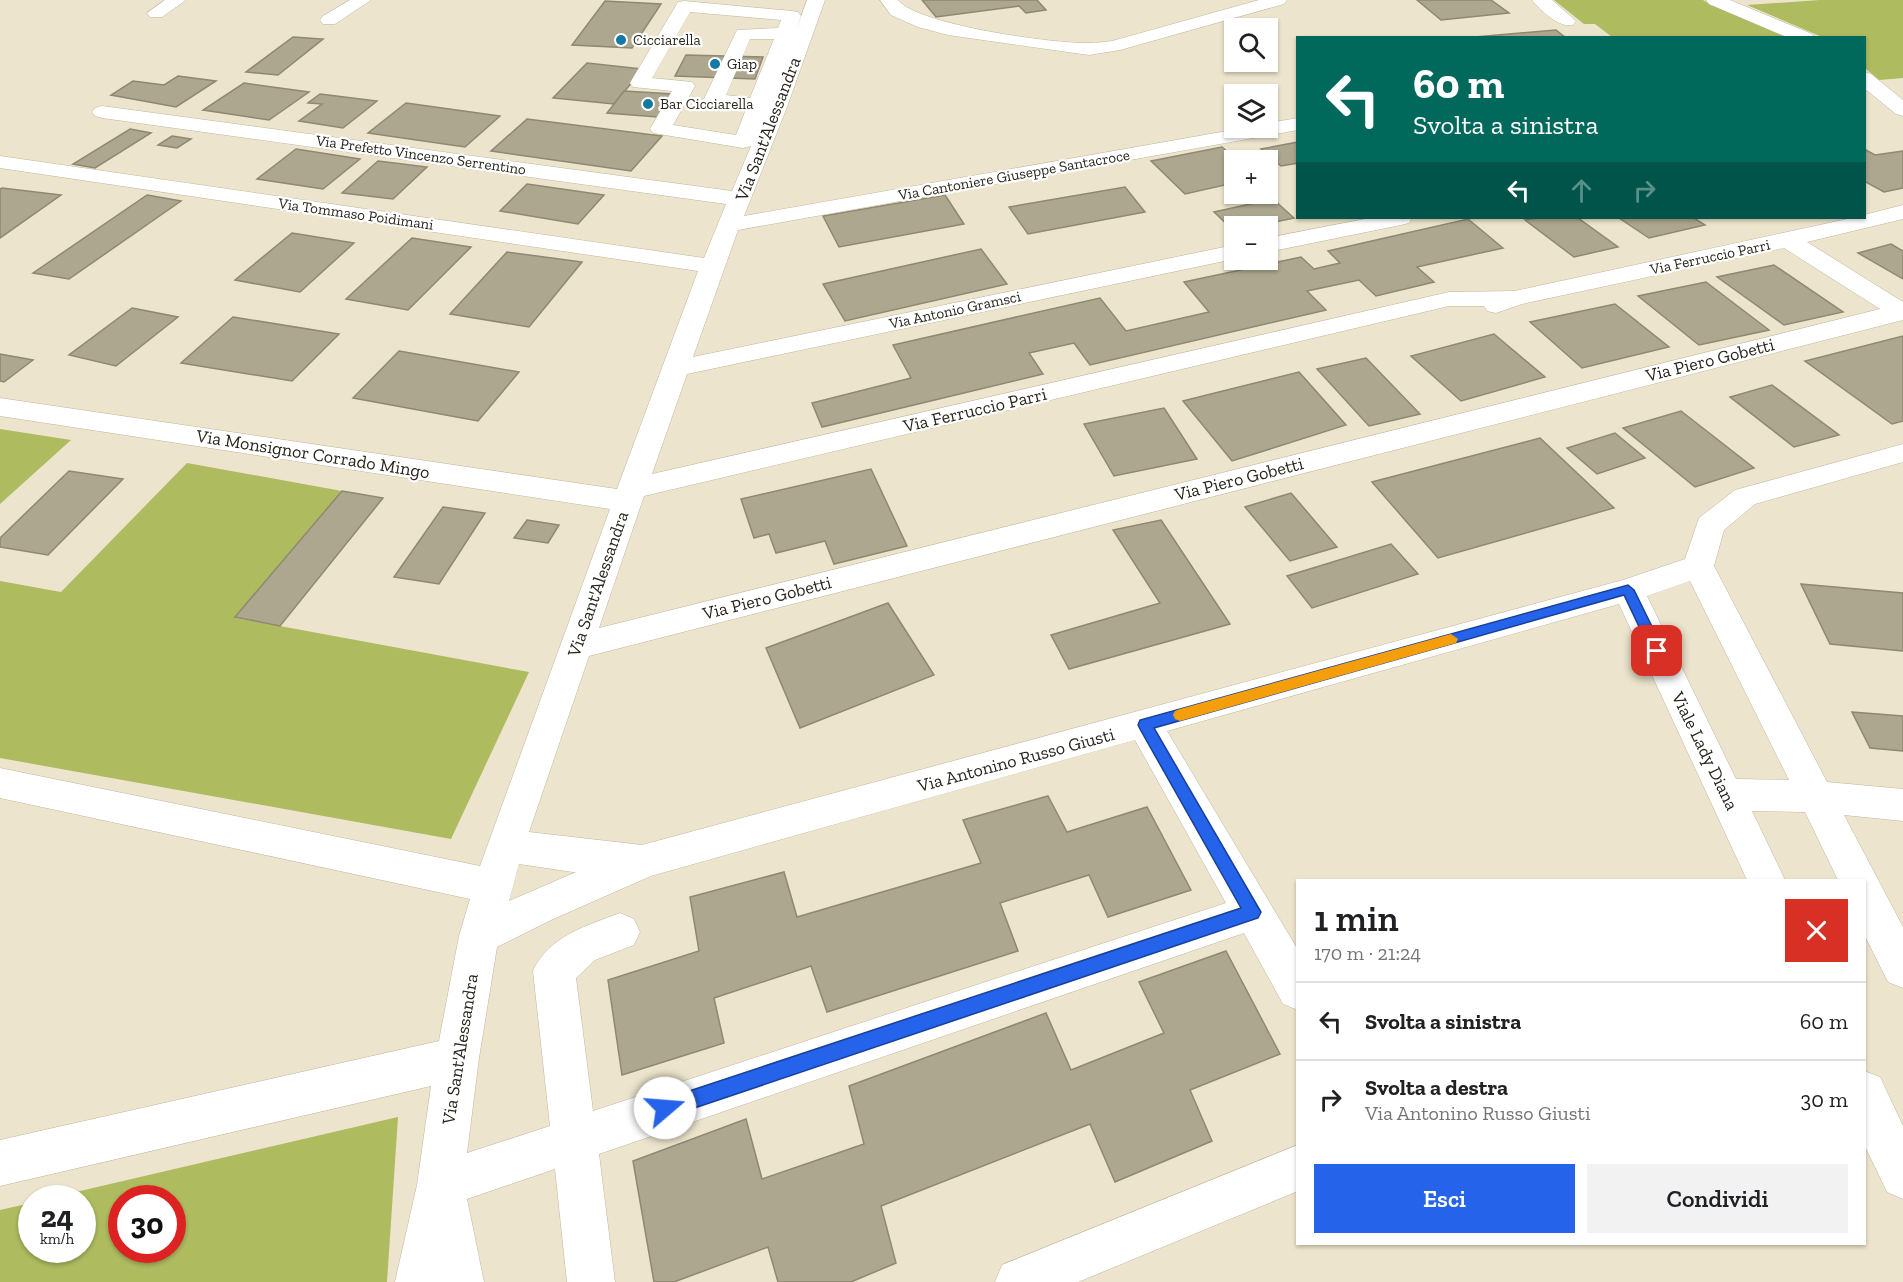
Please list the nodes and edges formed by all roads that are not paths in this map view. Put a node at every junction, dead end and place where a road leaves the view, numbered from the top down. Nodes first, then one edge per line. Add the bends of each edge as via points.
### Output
1 (177, 0) edge
2 (362, 0) edge
3 (816, 0) edge
4 (889, 0) edge
5 (1278, 0) edge
6 (1541, 0) edge
7 (1751, 0) edge
8 (1717, 1) edge
9 (156, 13) dead end
10 (329, 20) dead end
11 (1567, 21) dead end
12 (795, 33) junction
13 (1802, 36) edge
14 (1866, 80) edge
15 (767, 106) junction
16 (1903, 110) edge
17 (102, 112) dead end
18 (1296, 124) edge
19 (0, 162) edge
20 (735, 212) junction
21 (1883, 212) edge
22 (1866, 217) edge
23 (1396, 219) edge
24 (1859, 219) edge
25 (1788, 240) junction
26 (1278, 243) edge
27 (1224, 254) edge
28 (712, 266) junction
29 (1902, 313) edge
30 (676, 368) junction
31 (0, 407) edge
32 (1903, 453) edge
33 (629, 495) junction
34 (1698, 566) junction
35 (1628, 590) junction
36 (577, 646) junction
37 (1145, 725) junction
38 (0, 783) edge
39 (1726, 794) junction
40 (1815, 798) junction
41 (1903, 805) edge
42 (505, 845) junction
43 (645, 861) junction
44 (1766, 879) edge
45 (1857, 879) edge
46 (494, 887) junction
47 (1866, 897) edge
48 (1252, 912) junction
49 (620, 932) dead end
50 (479, 936) junction
51 (1903, 968) edge
52 (1296, 987) edge
53 (457, 1058) junction
54 (1866, 1097) edge
55 (574, 1138) junction
56 (0, 1163) edge
57 (1296, 1169) edge
58 (1903, 1176) edge
59 (440, 1185) junction
60 (419, 1282) edge
61 (460, 1282) edge
62 (591, 1282) edge
63 (1019, 1282) edge

1 - 9 street
2 - 10 street
3 - 12 street, Via Sant'Alessandra
4 - 5 street via 897,11 954,31 1089,49 1113,46
6 - 11 street
7 - 8 street
8 - 13 street
12 - 15 street, Via Sant'Alessandra
12 - 15 street via 743,34 714,99
12 - 15 street via 792,16 684,6 640,83 685,86 660,129 743,142
14 - 16 street
15 - 20 street, Via Sant'Alessandra
17 - 20 street, Via Prefetto Vincenzo Serrentino
18 - 20 street, Via Cantoniere Giuseppe Santacroce
19 - 28 street, Via Tommaso Poidimani
20 - 28 street, Via Sant'Alessandra
21 - 22 street, Via Ferruccio Parri
23 - 26 street
24 - 25 street, Via Ferruccio Parri
25 - 29 street
25 - 33 street, Via Ferruccio Parri via 1515,298 1472,316 1383,337 1319,331
27 - 30 street, Via Antonio Gramsci
28 - 30 street, Via Sant'Alessandra
29 - 36 street, Via Piero Gobetti
30 - 33 street, Via Sant'Alessandra
31 - 33 street, Via Monsignor Corrado Mingo
32 - 34 street via 1745,497 1710,525
33 - 36 street, Via Sant'Alessandra
34 - 35 street, Via Antonino Russo Giusti
34 - 40 street
35 - 37 street, Via Antonino Russo Giusti
35 - 39 street, Viale Lady Diana
36 - 42 street, Via Sant'Alessandra
37 - 43 street, Via Antonino Russo Giusti
37 - 48 street
38 - 46 street
39 - 40 street
39 - 44 street, Viale Lady Diana
40 - 41 street
40 - 45 street
42 - 43 street
42 - 46 street, Via Sant'Alessandra
43 - 50 street
46 - 50 street, Via Sant'Alessandra
47 - 51 street
48 - 52 street
48 - 55 street
49 - 55 street via 581,946 554,971
50 - 53 street, Via Sant'Alessandra
53 - 56 street
53 - 59 street, Via Sant'Alessandra
54 - 58 street
55 - 59 street
55 - 62 street
57 - 63 street
59 - 60 street
59 - 61 street

